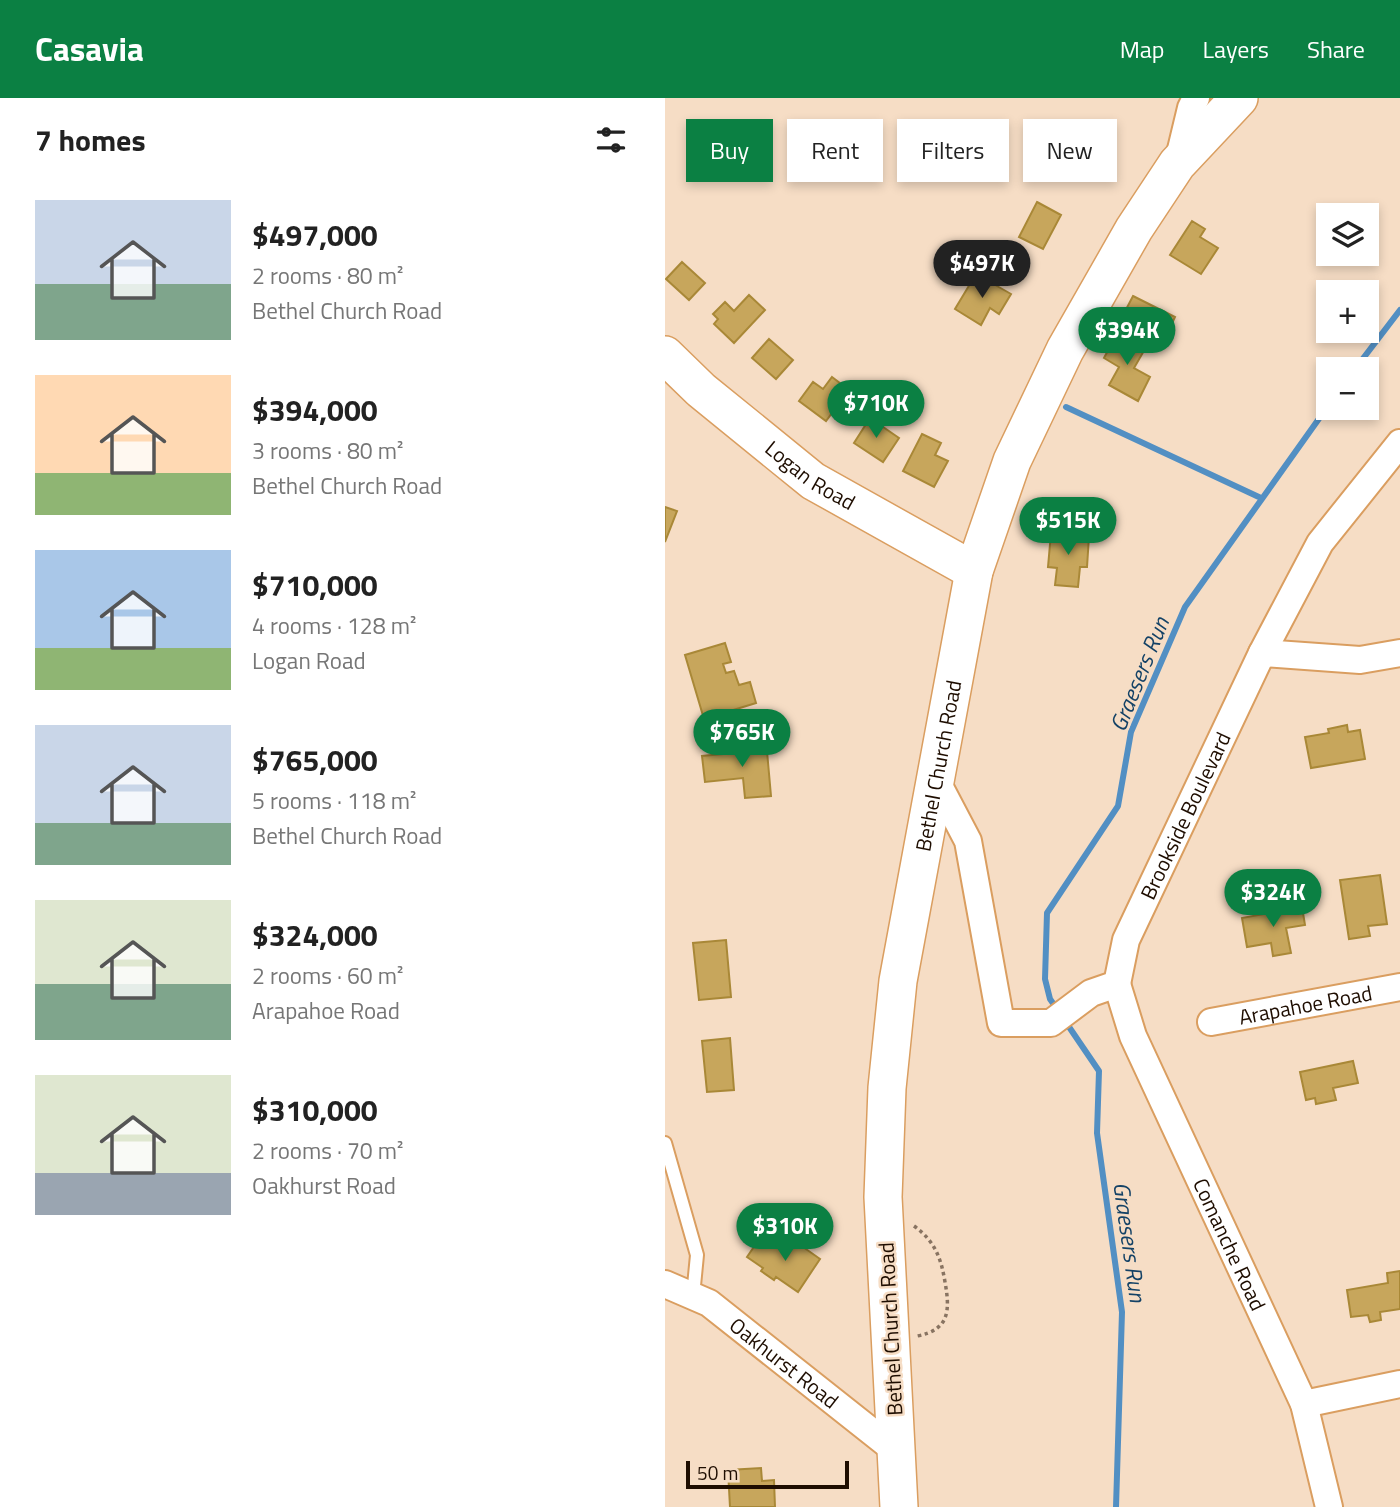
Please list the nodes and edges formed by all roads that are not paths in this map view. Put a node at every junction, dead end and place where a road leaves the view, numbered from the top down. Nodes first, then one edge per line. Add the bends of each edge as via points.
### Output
1 (1196, 98) edge
2 (1239, 98) edge
3 (1177, 164) junction
4 (665, 355) edge
5 (1400, 443) edge
6 (974, 571) junction
7 (1262, 653) junction
8 (1400, 653) edge
9 (936, 779) junction
10 (1117, 984) junction
11 (1399, 990) edge
12 (1211, 1022) dead end
13 (665, 1143) edge
14 (665, 1284) edge
15 (693, 1296) junction
16 (1400, 1384) edge
17 (1304, 1404) junction
18 (895, 1451) junction
19 (899, 1507) edge
20 (1329, 1507) edge

1 - 3 street
2 - 3 street, Bethel Church Road
3 - 6 street, Bethel Church Road via 1065,350 1012,461
4 - 6 street, Logan Road via 813,481
5 - 7 street, Brookside Boulevard via 1320,543
6 - 9 street, Bethel Church Road
7 - 8 street via 1360,660
7 - 10 street, Brookside Boulevard via 1126,940
9 - 10 street via 968,841 1001,1023 1051,1023 1091,993
9 - 18 street, Bethel Church Road via 898,981 887,1088 884,1214
10 - 17 street, Comanche Road via 1132,1036
11 - 12 street, Arapahoe Road
13 - 15 lane via 697,1255
14 - 15 street, Oakhurst Road
15 - 18 street, Oakhurst Road via 709,1303
16 - 17 street
17 - 20 street, Comanche Road
18 - 19 street, Bethel Church Road

